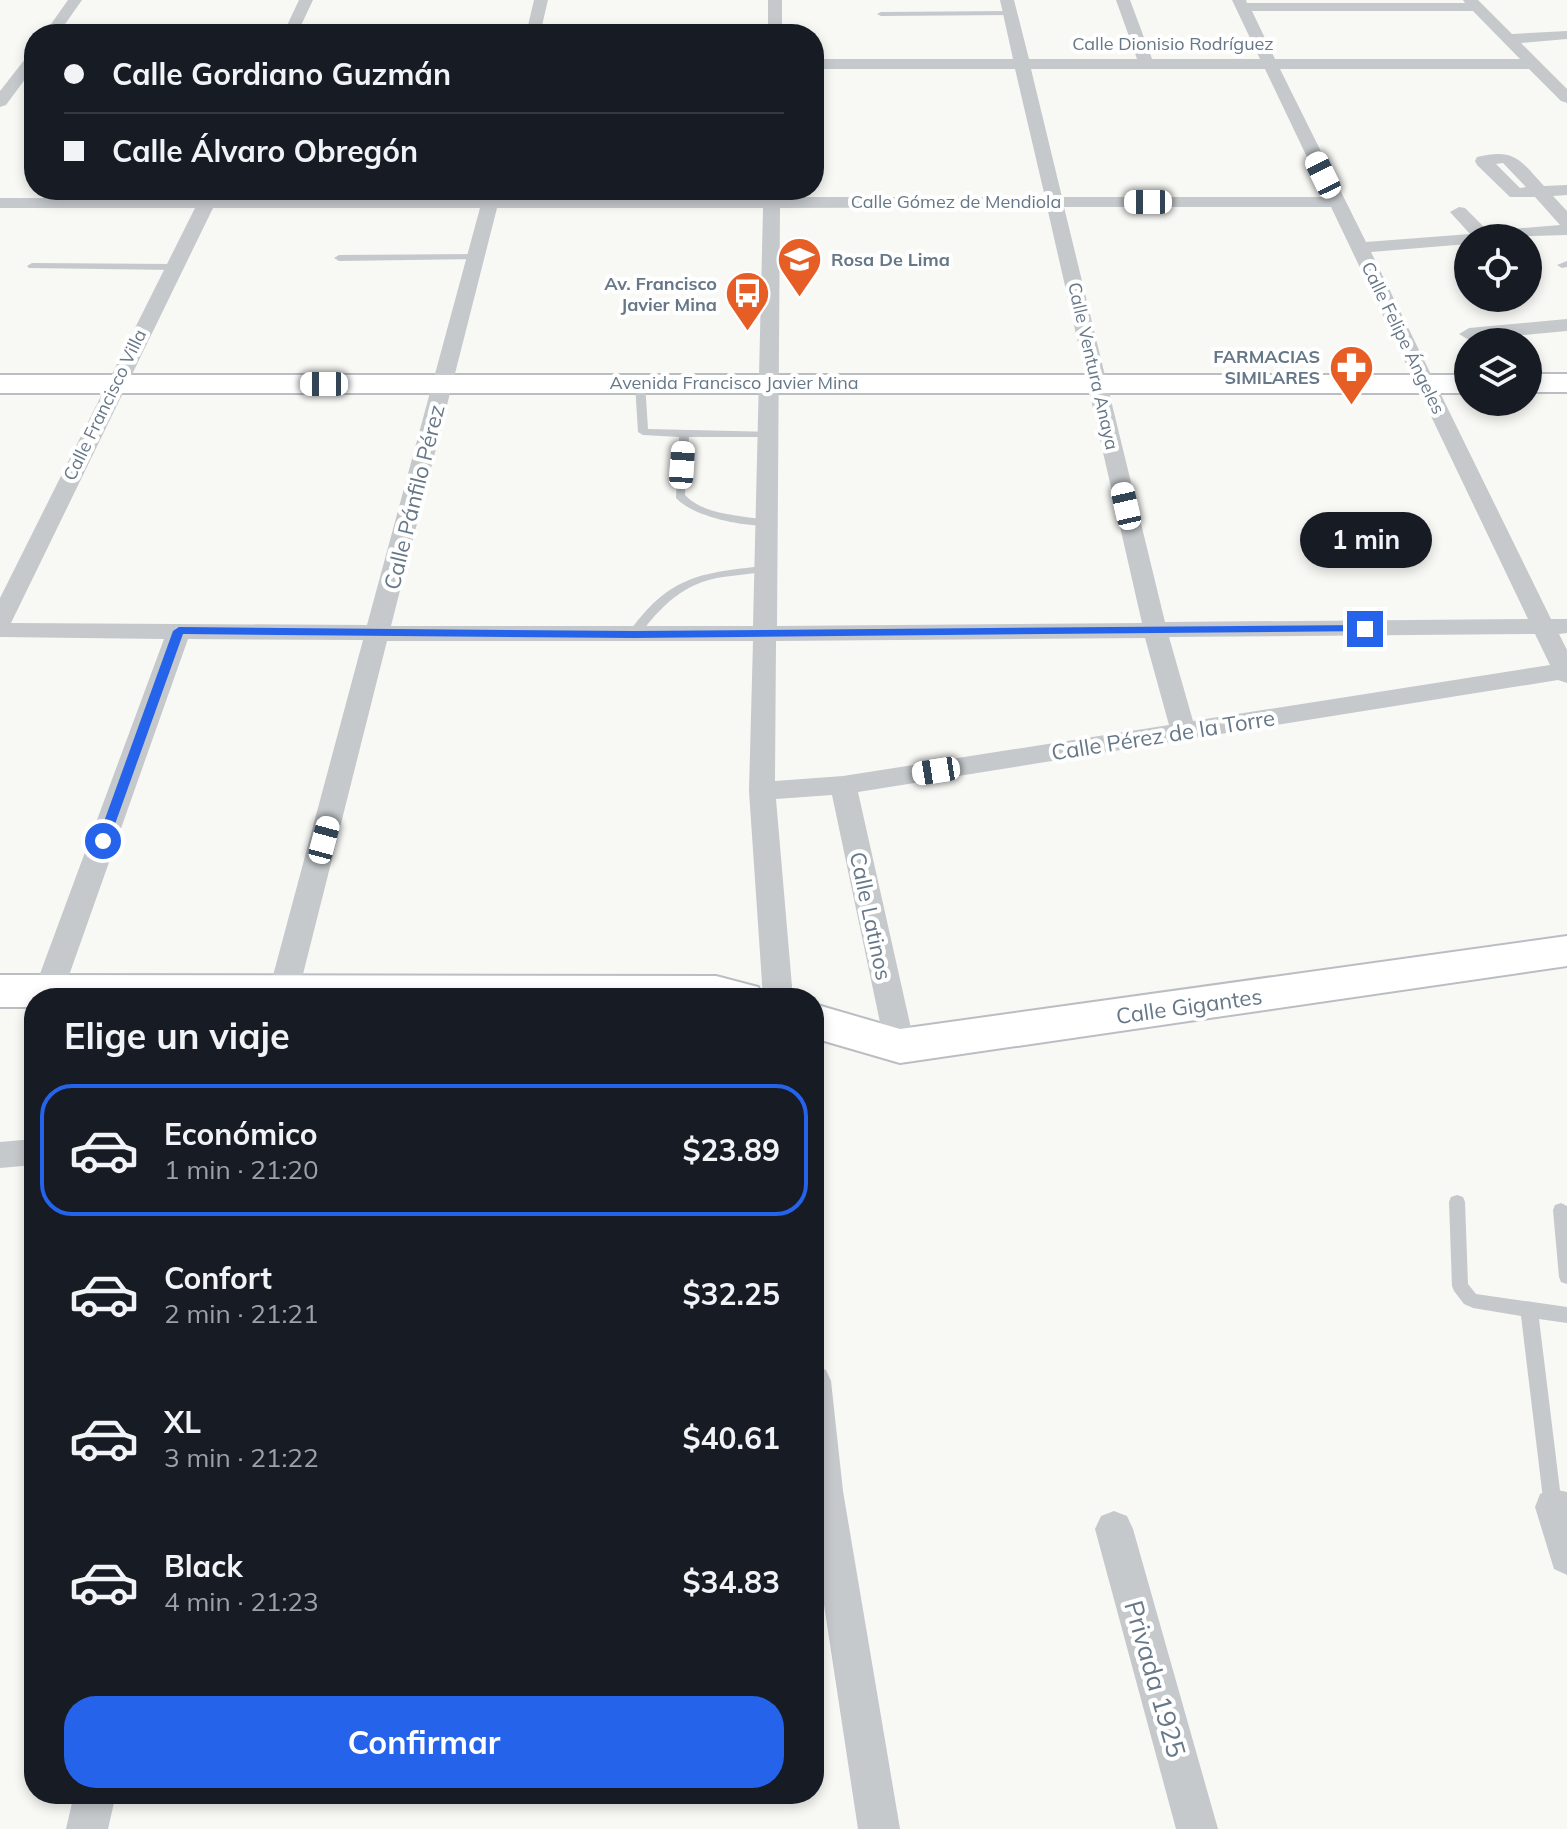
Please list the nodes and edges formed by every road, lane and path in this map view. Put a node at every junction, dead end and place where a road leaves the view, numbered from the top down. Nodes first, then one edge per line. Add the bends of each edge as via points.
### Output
1 (75, 0) edge
2 (306, 0) edge
3 (541, 0) edge
4 (775, 0) edge
5 (1123, 0) edge
6 (1241, 4) edge
7 (1473, 4) edge
8 (1008, 6) edge
9 (881, 14) dead end
10 (58, 24) edge
11 (295, 24) edge
12 (535, 24) edge
13 (775, 24) edge
14 (1567, 35) edge
15 (1507, 39) junction
16 (824, 64) edge
17 (1022, 64) junction
18 (1146, 64) junction
19 (1269, 64) junction
20 (1531, 64) junction
21 (24, 68) edge
22 (1567, 98) edge
23 (0, 102) edge
24 (1567, 190) edge
25 (824, 197) edge
26 (90, 200) edge
27 (208, 200) edge
28 (490, 200) edge
29 (772, 200) edge
30 (1054, 202) junction
31 (1337, 202) junction
32 (0, 203) edge
33 (1459, 212) dead end
34 (1567, 222) edge
35 (1471, 224) edge
36 (1567, 230) edge
37 (1542, 232) edge
38 (1454, 240) edge
39 (1359, 248) junction
40 (476, 257) junction
41 (339, 258) dead end
42 (32, 266) dead end
43 (174, 267) junction
44 (1567, 325) edge
45 (1534, 328) edge
46 (640, 383) junction
47 (769, 383) junction
48 (1097, 383) junction
49 (1542, 383) edge
50 (1567, 383) edge
51 (0, 384) edge
52 (115, 384) junction
53 (443, 384) junction
54 (1454, 384) edge
55 (1426, 385) junction
56 (684, 434) junction
57 (767, 434) junction
58 (768, 523) junction
59 (764, 569) junction
60 (0, 622) edge
61 (1556, 627) edge
62 (1155, 629) junction
63 (0, 630) edge
64 (179, 631) junction
65 (379, 631) junction
66 (764, 632) junction
67 (633, 635) junction
68 (1566, 673) edge
69 (1184, 732) junction
70 (843, 785) junction
71 (762, 791) junction
72 (1567, 951) edge
73 (777, 985) edge
74 (50, 988) edge
75 (285, 988) edge
76 (0, 991) edge
77 (24, 992) edge
78 (824, 1024) edge
79 (900, 1046) junction
80 (24, 1153) edge
81 (0, 1155) edge
82 (1457, 1202) dead end
83 (1561, 1210) dead end
84 (1567, 1277) edge
85 (1529, 1309) junction
86 (1567, 1315) edge
87 (1560, 1509) edge
88 (824, 1519) edge
89 (1114, 1529) dead end
90 (1567, 1556) edge
91 (93, 1804) edge
92 (87, 1829) edge
93 (879, 1829) edge
94 (1197, 1829) edge

1 - 10 street
2 - 11 street
3 - 12 street
4 - 13 street
5 - 18 street
6 - 7 street
6 - 19 street, Calle Felipe Ángeles
7 - 15 street
8 - 9 lane
8 - 17 street, Calle Ventura Anaya
14 - 15 street
15 - 20 street
16 - 17 street, Calle Dionisio Rodríguez
17 - 18 street, Calle Dionisio Rodríguez
17 - 30 street, Calle Ventura Anaya
18 - 19 street, Calle Dionisio Rodríguez
19 - 20 street, Calle Dionisio Rodríguez
19 - 31 street, Calle Felipe Ángeles
20 - 22 street
21 - 23 street
24 - 34 street via 1539,192
25 - 30 street, Calle Gómez de Mendiola
26 - 32 street, Calle Gómez de Mendiola
27 - 43 street, Calle Francisco Villa
28 - 40 street, Calle Pánfilo Pérez
29 - 47 street
30 - 31 street, Calle Gómez de Mendiola
30 - 48 street, Calle Ventura Anaya
31 - 39 street, Calle Felipe Ángeles
33 - 35 street
36 - 37 street
38 - 39 street
39 - 55 street, Calle Felipe Ángeles
40 - 41 lane
40 - 53 street, Calle Pánfilo Pérez
42 - 43 lane
43 - 52 street, Calle Francisco Villa
44 - 45 street
46 - 47 main road, Avenida Francisco Javier Mina
46 - 53 main road, Avenida Francisco Javier Mina
46 - 56 lane via 643,432
47 - 48 main road, Avenida Francisco Javier Mina
47 - 57 street
48 - 55 main road, Avenida Francisco Javier Mina
48 - 62 street, Calle Ventura Anaya
49 - 50 main road
51 - 52 main road, Avenida Francisco Javier Mina
52 - 53 main road, Avenida Francisco Javier Mina
52 - 60 street, Calle Francisco Villa
53 - 65 street, Calle Pánfilo Pérez
54 - 55 main road, Avenida Francisco Javier Mina
55 - 61 street, Calle Felipe Ángeles
56 - 57 lane
56 - 58 lane via 682,501 698,510
57 - 58 street
58 - 59 street
59 - 66 street
59 - 67 lane via 703,576 681,585 653,606
61 - 62 street
61 - 68 street, Calle Felipe Ángeles
62 - 66 street
62 - 69 street, Calle Ventura Anaya
63 - 64 street
64 - 65 street
64 - 74 street
65 - 67 street
65 - 75 street, Calle Pánfilo Pérez
66 - 67 street
66 - 71 street
68 - 69 street, Calle Pérez de la Torre
69 - 70 street, Calle Pérez de la Torre
70 - 71 street, Calle Pérez de la Torre
70 - 79 street, Calle Latinos
71 - 73 street
72 - 79 main road, Calle Gigantes
76 - 77 main road
78 - 79 main road, Calle Gigantes
80 - 81 street
82 - 85 lane via 1464,1293 1479,1303
83 - 84 lane
85 - 86 lane
85 - 87 lane
87 - 90 street
88 - 93 street
89 - 94 street, Privada 1925
91 - 92 street

